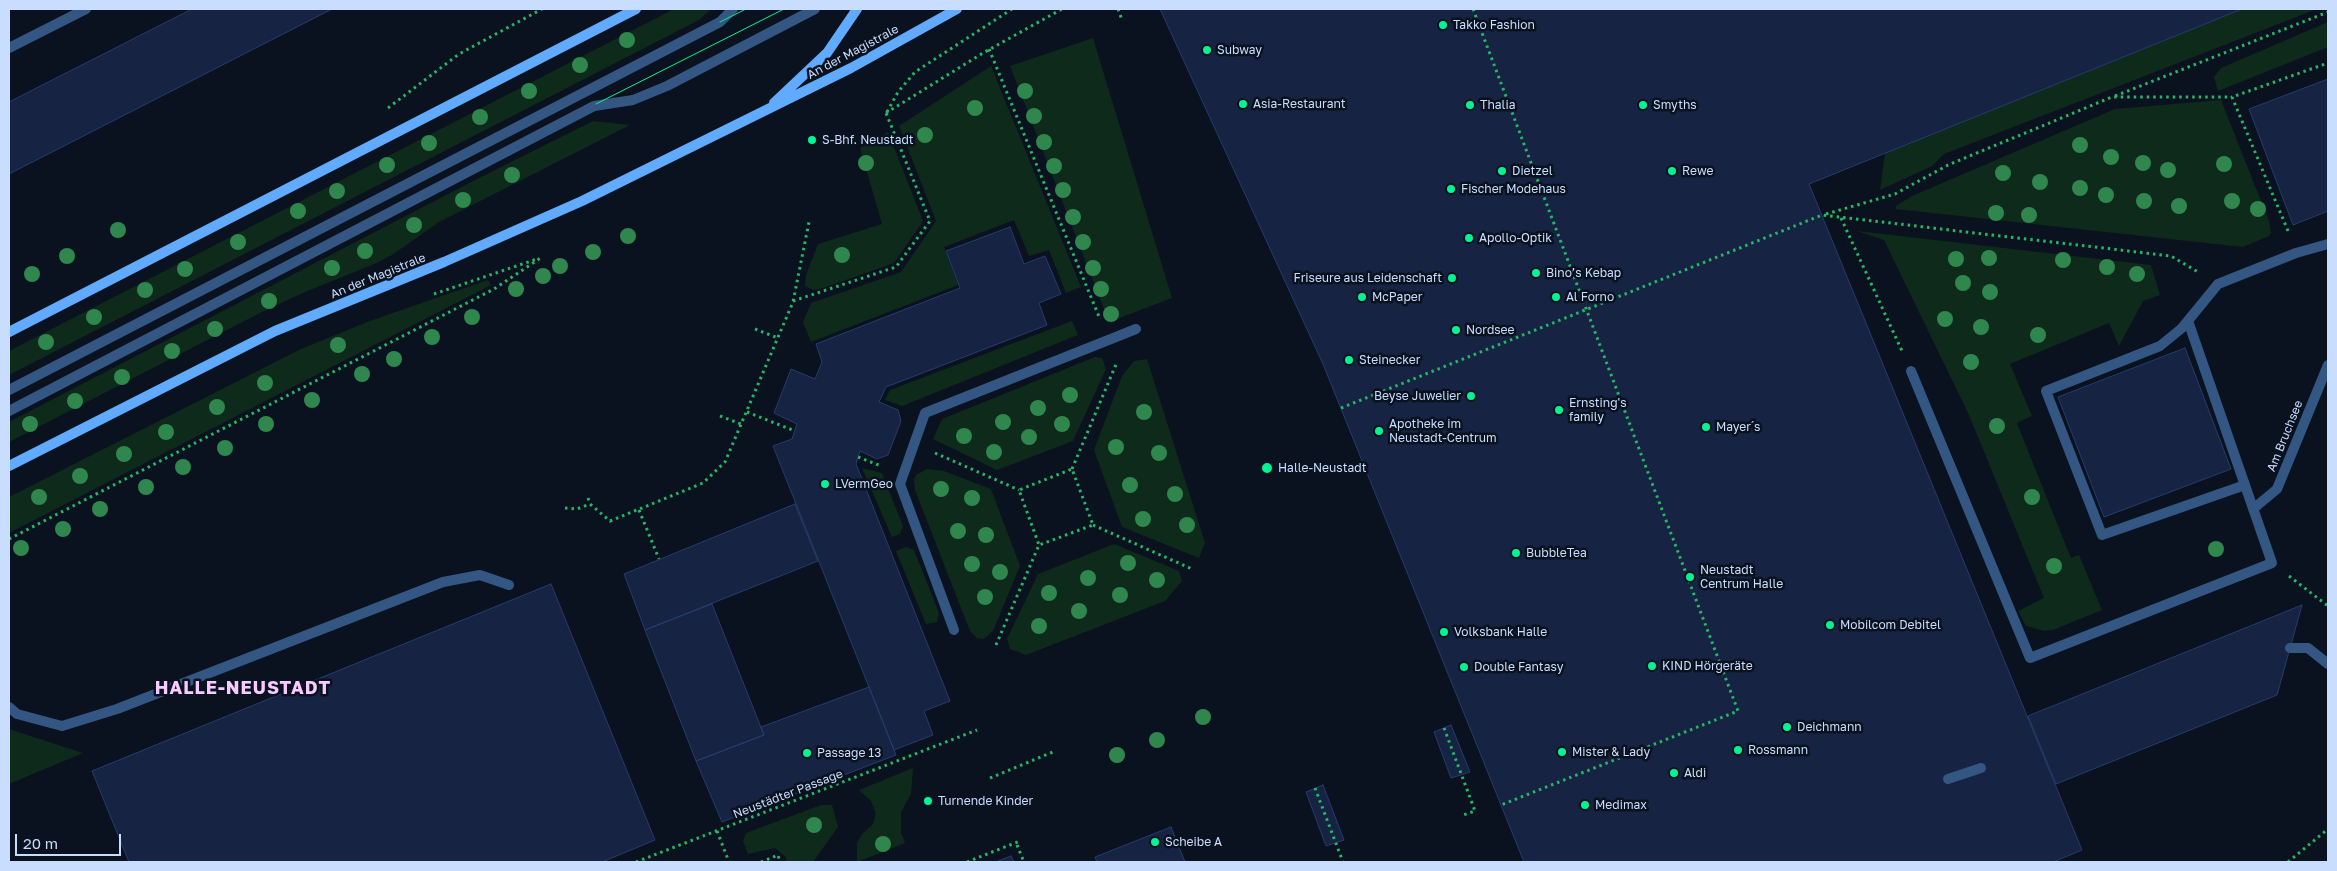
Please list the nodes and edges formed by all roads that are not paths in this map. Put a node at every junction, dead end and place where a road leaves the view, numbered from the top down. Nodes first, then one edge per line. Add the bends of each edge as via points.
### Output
1 (86, 9) edge
2 (636, 9) edge
3 (733, 9) edge
4 (815, 9) edge
5 (857, 9) edge
6 (957, 9) edge
7 (9, 48) edge
8 (596, 104) dead end
9 (760, 115) junction
10 (2328, 244) edge
11 (2188, 321) junction
12 (1136, 329) dead end
13 (9, 332) edge
14 (2328, 365) edge
15 (1911, 371) road end
16 (9, 390) edge
17 (9, 411) edge
18 (9, 466) edge
19 (2245, 485) junction
20 (2253, 509) junction
21 (509, 585) dead end
22 (954, 630) dead end
23 (2290, 648) dead end
24 (2328, 664) edge
25 (9, 706) edge
26 (1981, 768) dead end
27 (1948, 778) dead end

1 - 7 street
2 - 13 main road
3 - 16 street via 720,22
4 - 17 street via 667,86 632,100 594,106
5 - 9 main road, An der Magistrale via 827,53
6 - 9 main road, An der Magistrale
8 - 17 street
9 - 18 main road, An der Magistrale via 582,201 275,331
10 - 11 street via 2218,284
11 - 19 street
11 - 19 street via 2160,346 2046,391 2102,535
12 - 22 street via 925,413 900,484
14 - 20 street, Am Bruchsee via 2277,489
15 - 20 street via 2030,658 2272,563
19 - 20 street
21 - 25 street via 480,575 443,582 117,709 62,726 17,714
23 - 24 street via 2308,648
26 - 27 street

